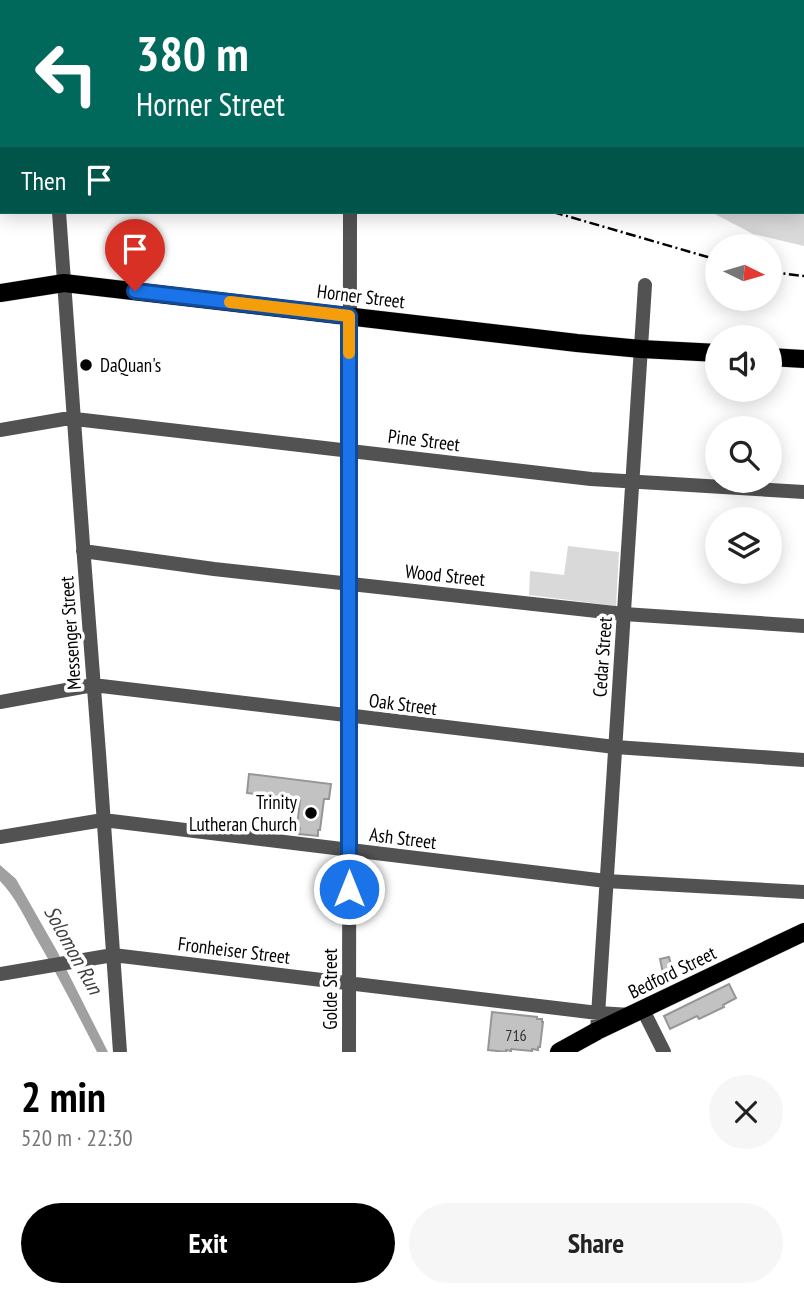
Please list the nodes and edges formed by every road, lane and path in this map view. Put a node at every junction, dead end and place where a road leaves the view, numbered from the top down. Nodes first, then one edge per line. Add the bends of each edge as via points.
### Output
1 (59, 214) edge
2 (349, 214) edge
3 (64, 283) junction
4 (645, 285) dead end
5 (0, 293) edge
6 (349, 316) junction
7 (641, 349) junction
8 (705, 352) edge
9 (782, 358) edge
10 (804, 359) edge
11 (75, 419) junction
12 (0, 430) edge
13 (349, 450) junction
14 (632, 482) junction
15 (804, 492) edge
16 (83, 551) junction
17 (349, 583) junction
18 (624, 614) junction
19 (804, 626) edge
20 (93, 685) junction
21 (0, 702) edge
22 (349, 717) junction
23 (615, 747) junction
24 (804, 760) edge
25 (103, 820) junction
26 (0, 837) edge
27 (349, 851) junction
28 (606, 881) junction
29 (804, 892) edge
30 (804, 932) edge
31 (113, 955) junction
32 (0, 974) edge
33 (349, 984) junction
34 (598, 1013) junction
35 (638, 1013) junction
36 (597, 1031) junction
37 (120, 1052) edge
38 (349, 1052) edge
39 (559, 1052) edge
40 (664, 1052) edge

1 - 3 street, Messenger Street
2 - 6 street, Golde Street
3 - 5 main road, Horner Street
3 - 6 main road, Horner Street
3 - 11 street, Messenger Street
4 - 7 street, Cedar Street
6 - 7 main road, Horner Street
6 - 13 street, Golde Street
7 - 8 main road, Horner Street
7 - 14 street, Cedar Street
9 - 10 main road
11 - 12 street, Pine Street
11 - 13 street, Pine Street
11 - 16 street, Messenger Street
13 - 14 street, Pine Street
13 - 17 street, Golde Street
14 - 15 street, Pine Street
14 - 18 street, Cedar Street
16 - 17 street, Wood Street
16 - 20 street, Messenger Street
17 - 18 street, Wood Street
17 - 22 street, Golde Street
18 - 19 street, Wood Street
18 - 23 street, Cedar Street
20 - 21 street, Oak Street
20 - 22 street, Oak Street
20 - 25 street, Messenger Street
22 - 23 street, Oak Street
22 - 27 street, Golde Street
23 - 24 street, Oak Street
23 - 28 street, Cedar Street
25 - 26 street, Ash Street
25 - 27 street, Ash Street
25 - 31 street, Messenger Street
27 - 28 street, Ash Street
27 - 33 street, Golde Street
28 - 29 street, Ash Street
28 - 34 street, Cedar Street
30 - 35 main road, Bedford Street
31 - 32 street, Fronheiser Street
31 - 33 street, Fronheiser Street
31 - 37 street, Messenger Street
33 - 34 street, Fronheiser Street
33 - 38 street, Golde Street
34 - 35 street, Fronheiser Street
34 - 36 street, Cedar Street
35 - 36 main road, Bedford Street
35 - 40 street
36 - 39 main road, Bedford Street

